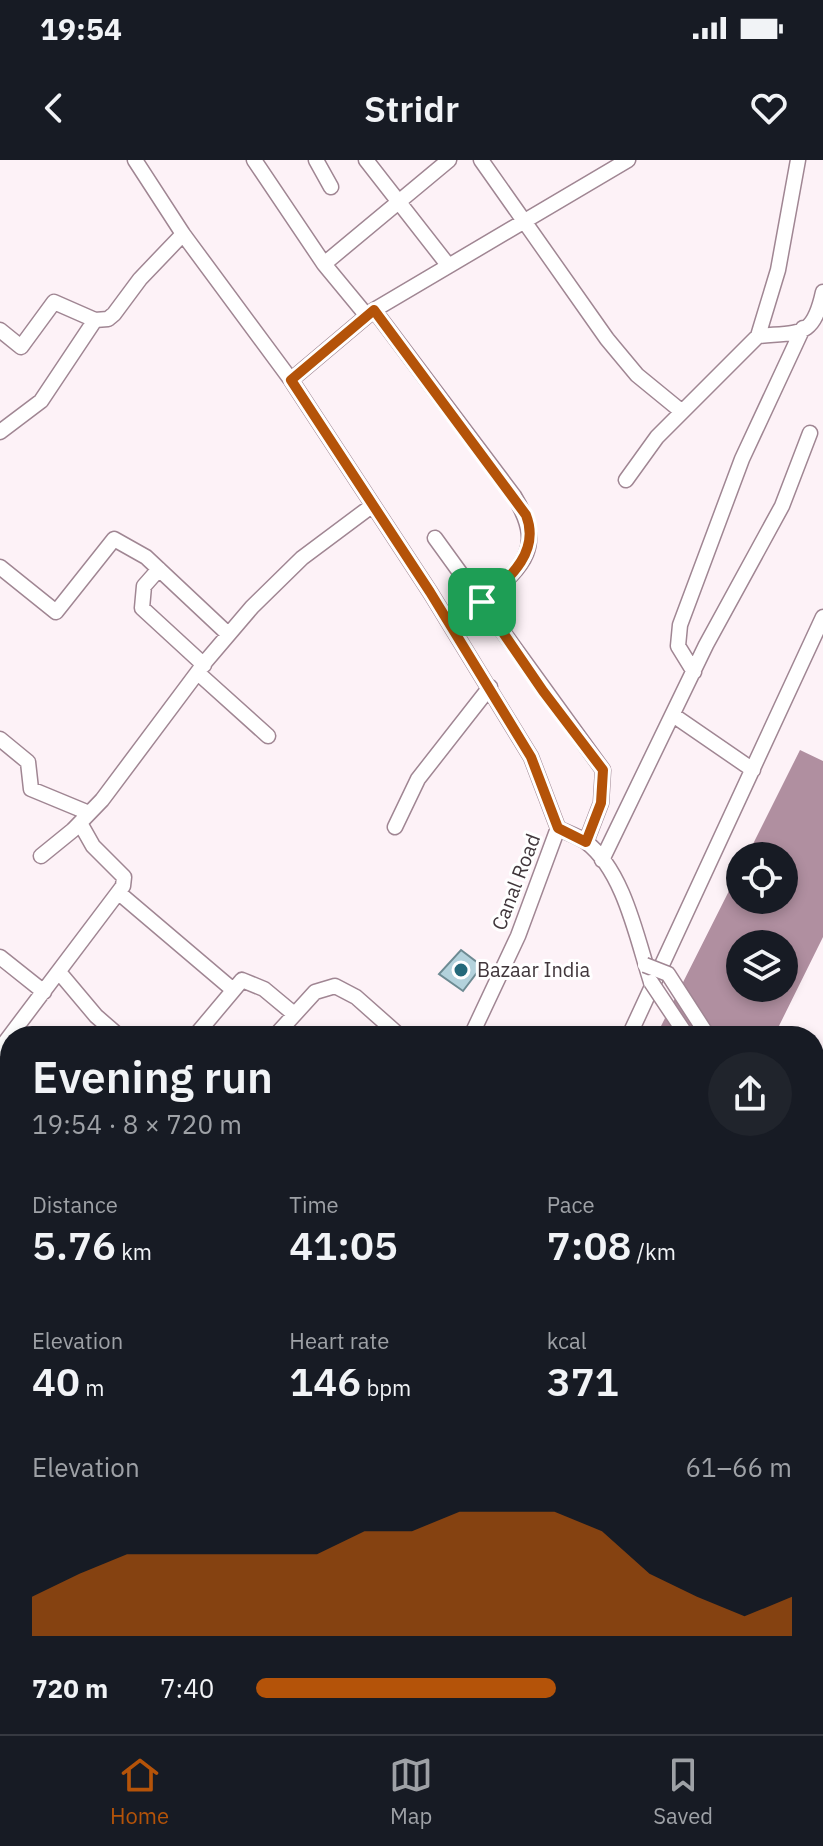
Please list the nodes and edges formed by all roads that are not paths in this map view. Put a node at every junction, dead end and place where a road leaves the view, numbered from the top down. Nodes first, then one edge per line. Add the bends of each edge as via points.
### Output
1 (135, 160) edge
2 (254, 160) edge
3 (316, 160) edge
4 (366, 160) edge
5 (449, 160) edge
6 (481, 160) edge
7 (628, 160) edge
8 (798, 160) edge
9 (331, 187) dead end
10 (398, 203) junction
11 (522, 220) junction
12 (183, 234) junction
13 (324, 264) junction
14 (448, 265) junction
15 (823, 292) edge
16 (371, 313) junction
17 (95, 320) junction
18 (803, 328) junction
19 (0, 330) edge
20 (758, 336) junction
21 (291, 380) junction
22 (681, 411) junction
23 (0, 432) edge
24 (810, 433) dead end
25 (626, 480) dead end
26 (373, 505) junction
27 (435, 538) dead end
28 (0, 567) edge
29 (159, 569) junction
30 (482, 602) junction
31 (823, 617) edge
32 (228, 634) junction
33 (201, 669) junction
34 (694, 672) junction
35 (490, 687) junction
36 (673, 715) junction
37 (268, 736) dead end
38 (0, 739) edge
39 (753, 770) junction
40 (85, 818) junction
41 (395, 827) dead end
42 (558, 828) junction
43 (586, 842) junction
44 (41, 856) dead end
45 (602, 860) junction
46 (119, 893) junction
47 (0, 957) edge
48 (645, 965) junction
49 (59, 972) junction
50 (232, 989) junction
51 (44, 992) junction
52 (294, 1014) junction
53 (17, 1026) edge
54 (108, 1026) edge
55 (203, 1026) edge
56 (284, 1026) edge
57 (389, 1026) edge
58 (476, 1026) edge
59 (634, 1026) edge
60 (680, 1026) edge
61 (702, 1026) edge

1 - 12 street
2 - 13 street
3 - 9 street
4 - 10 street
5 - 10 street
6 - 11 street
7 - 11 street
8 - 20 street via 778,270
10 - 13 street
10 - 14 street
11 - 14 street
11 - 22 street via 637,375
12 - 17 street via 114,314
12 - 21 street
13 - 16 street
14 - 16 street
15 - 18 street via 815,322
16 - 21 street
16 - 30 street via 514,496 531,528 518,568
17 - 19 street via 57,302 50,304 21,347
17 - 23 street via 41,401
18 - 20 street
18 - 34 street via 742,459 680,625 678,646
20 - 22 street
21 - 26 street
22 - 25 street
24 - 34 street via 782,506
26 - 32 street via 293,566
26 - 35 street
27 - 30 street
28 - 29 street via 56,612 114,539
29 - 32 street
29 - 33 street via 144,586 142,608
30 - 43 street via 603,770 601,803
31 - 39 street
32 - 33 street
33 - 37 street
33 - 40 street
34 - 36 street
35 - 41 street via 425,768
35 - 42 street via 531,757
36 - 39 street
36 - 45 street
38 - 40 street via 28,762 31,789
39 - 59 street
40 - 44 street
40 - 46 street via 93,846 124,877
42 - 43 street
42 - 58 street, Canal Road via 518,936
43 - 45 street
45 - 48 street via 626,904
46 - 49 street
46 - 50 street
47 - 51 street
48 - 60 street, bridge
48 - 61 street, bridge via 668,974
49 - 51 street
49 - 54 street
50 - 52 street via 242,980 253,982
50 - 55 street
51 - 53 street
52 - 56 street
52 - 57 street via 315,992 335,986

